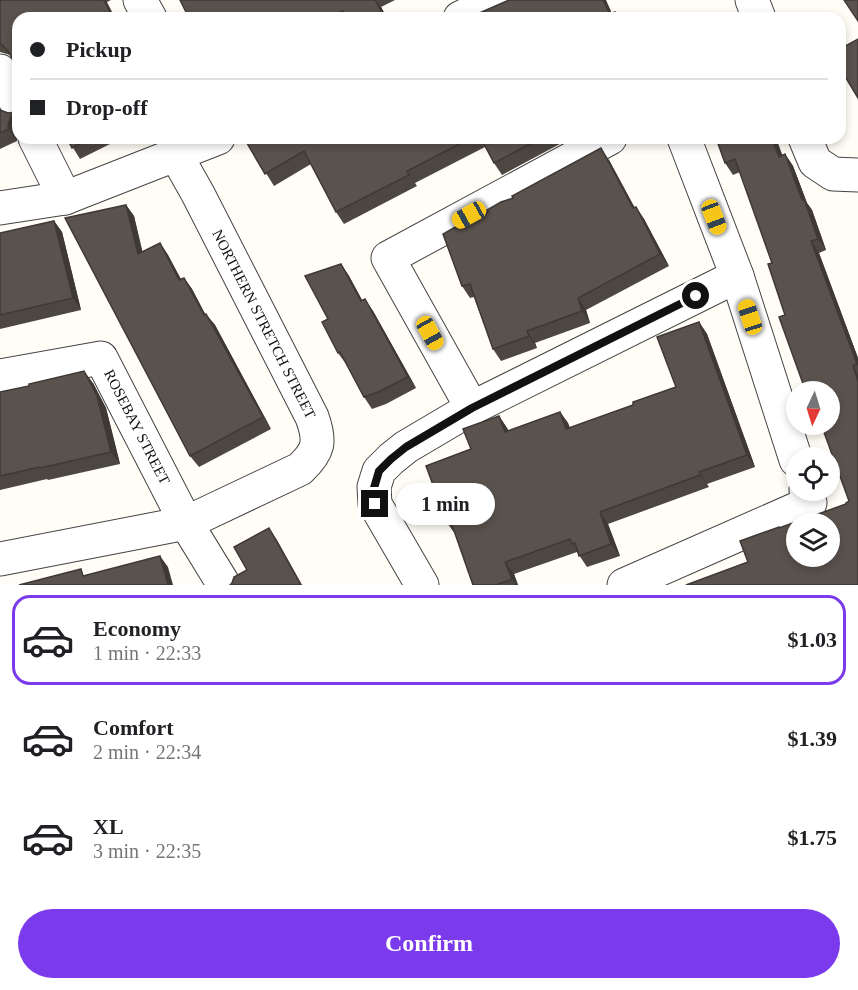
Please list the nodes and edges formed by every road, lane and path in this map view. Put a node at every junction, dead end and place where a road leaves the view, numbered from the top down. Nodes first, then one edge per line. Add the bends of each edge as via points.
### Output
1 (496, 0) edge
2 (472, 12) edge
3 (0, 71) edge
4 (12, 94) edge
5 (37, 144) edge
6 (202, 144) edge
7 (599, 144) edge
8 (686, 144) edge
9 (808, 144) edge
10 (176, 154) junction
11 (858, 175) edge
12 (65, 198) junction
13 (0, 208) edge
14 (737, 276) junction
15 (0, 376) edge
16 (472, 408) junction
17 (792, 447) edge
18 (809, 501) edge
19 (186, 523) junction
20 (0, 559) edge
21 (224, 585) edge
22 (422, 585) edge
23 (624, 585) edge

1 - 2 street
3 - 4 street
5 - 12 street
6 - 10 street
7 - 16 street via 388,258
8 - 14 street
9 - 11 street via 815,162 834,174
10 - 12 street
10 - 19 street, NORTHERN STRETCH STREET via 318,434 310,459 300,469
12 - 13 street
14 - 16 street
14 - 17 street
15 - 19 street, ROSEBAY STREET via 101,358
16 - 22 street via 391,459 379,471 374,488 375,504
18 - 23 street
19 - 20 street, NORTHERN STRETCH STREET
19 - 21 street

